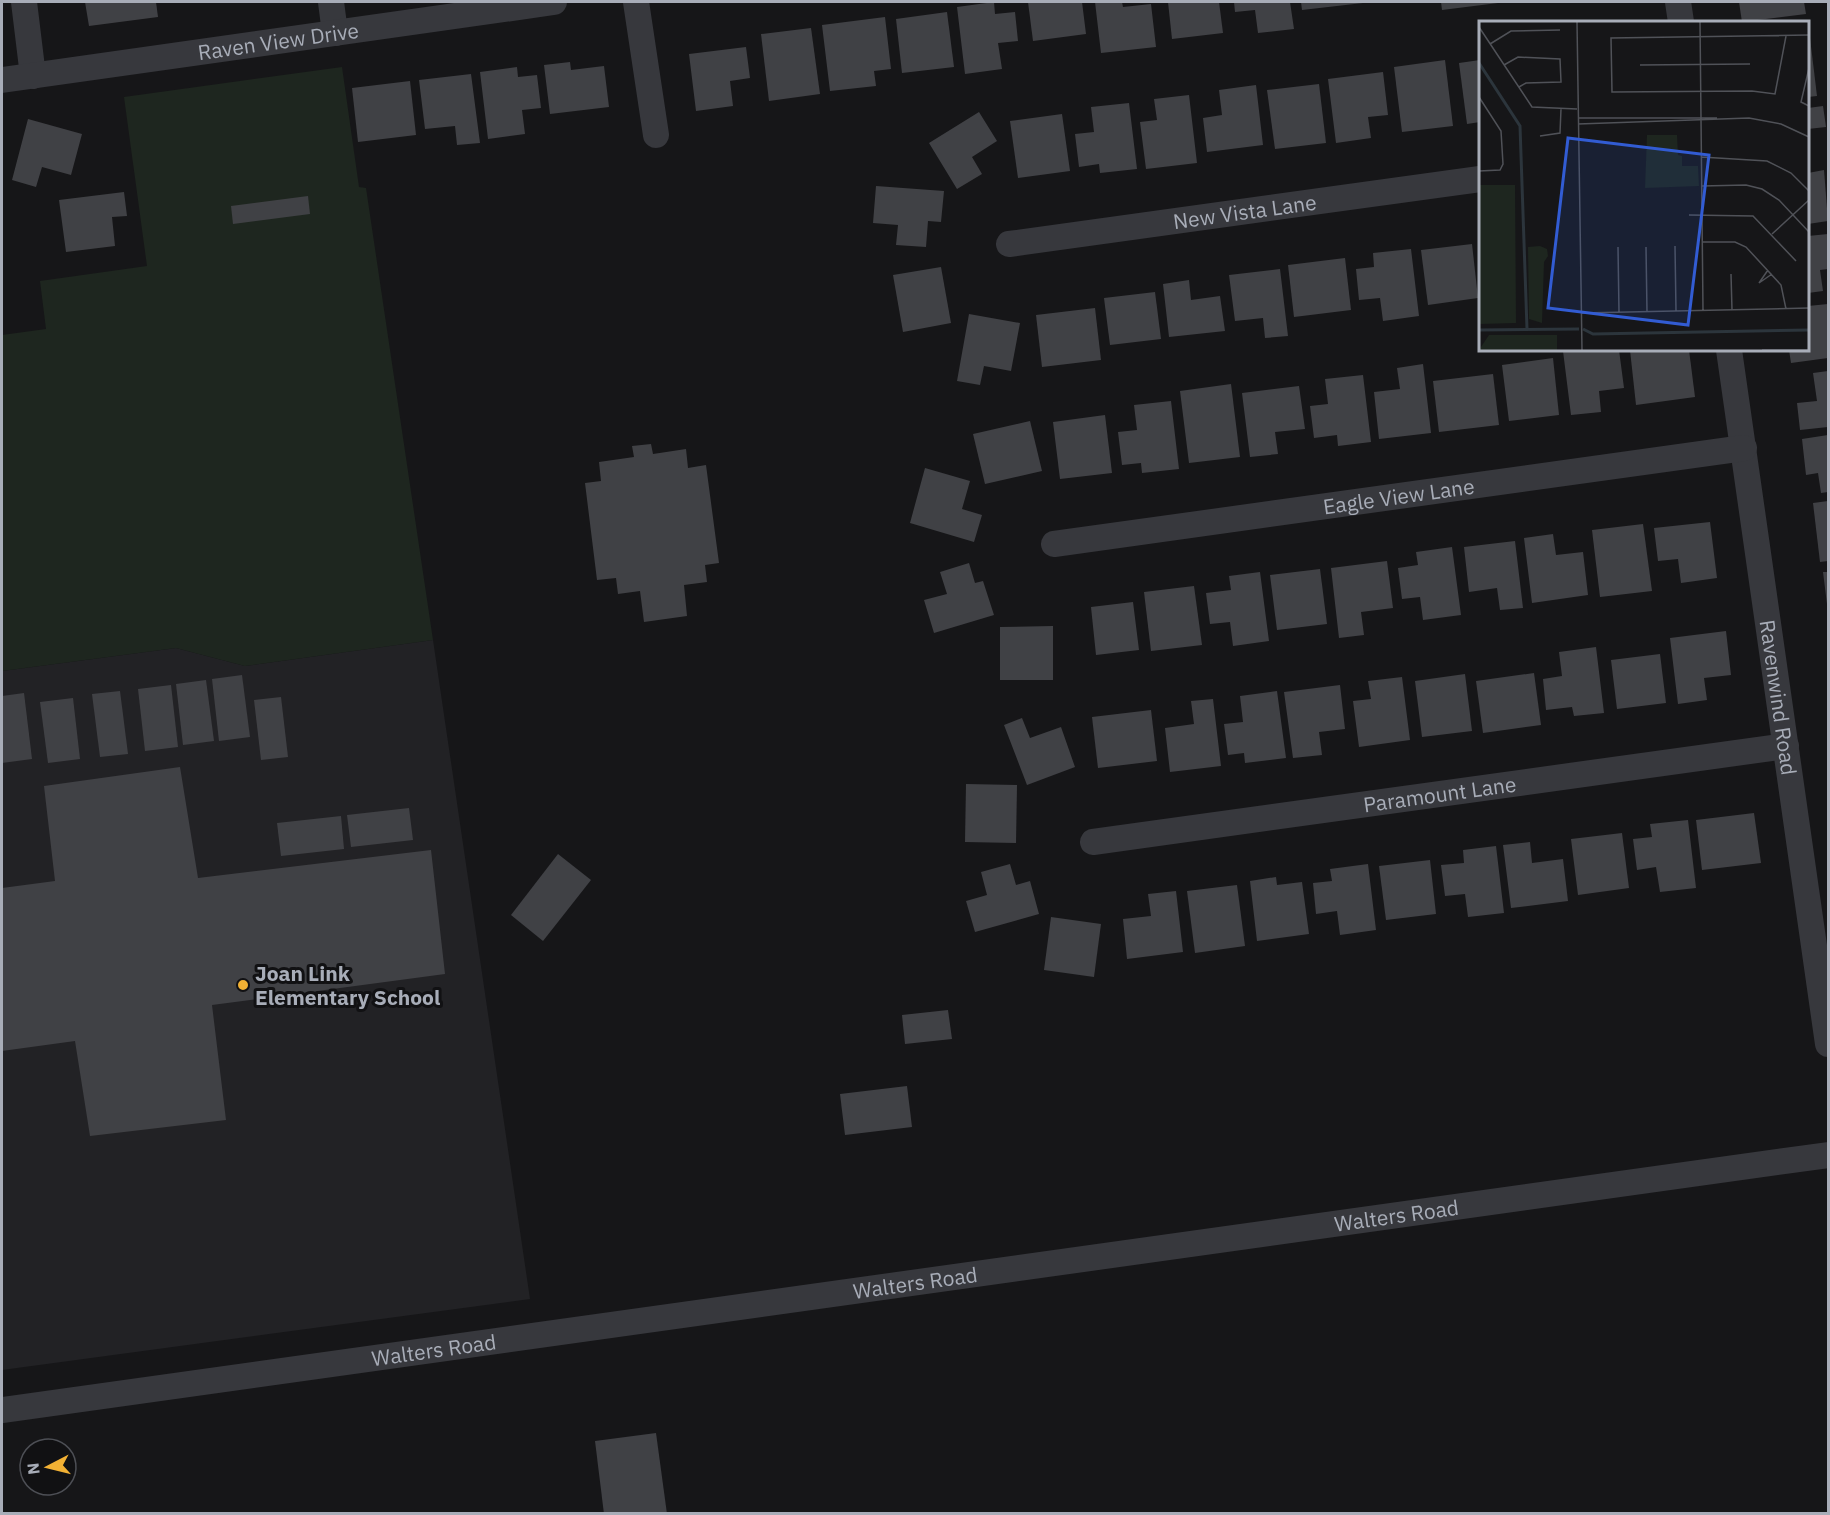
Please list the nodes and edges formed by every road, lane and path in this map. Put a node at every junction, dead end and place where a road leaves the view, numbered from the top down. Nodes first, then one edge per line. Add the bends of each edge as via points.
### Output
1 (24, 2) edge
2 (331, 2) edge
3 (554, 2) edge
4 (636, 2) edge
5 (1678, 2) edge
6 (1681, 21) edge
7 (335, 33) junction
8 (33, 76) junction
9 (2, 80) edge
10 (656, 135) dead end
11 (1479, 179) edge
12 (1009, 244) dead end
13 (1729, 351) edge
14 (1744, 448) junction
15 (1054, 544) dead end
16 (1786, 746) junction
17 (1093, 842) dead end
18 (1828, 1044) edge
19 (1828, 1155) edge
20 (2, 1410) edge

1 - 8 street
2 - 7 street
3 - 7 street, Raven View Drive
4 - 10 street
5 - 6 street
7 - 8 street, Raven View Drive
8 - 9 street, Raven View Drive
11 - 12 street, New Vista Lane
13 - 14 street, Ravenwind Road
14 - 15 street, Eagle View Lane
14 - 16 street, Ravenwind Road
16 - 17 street, Paramount Lane
16 - 18 street, Ravenwind Road
19 - 20 street, Walters Road

